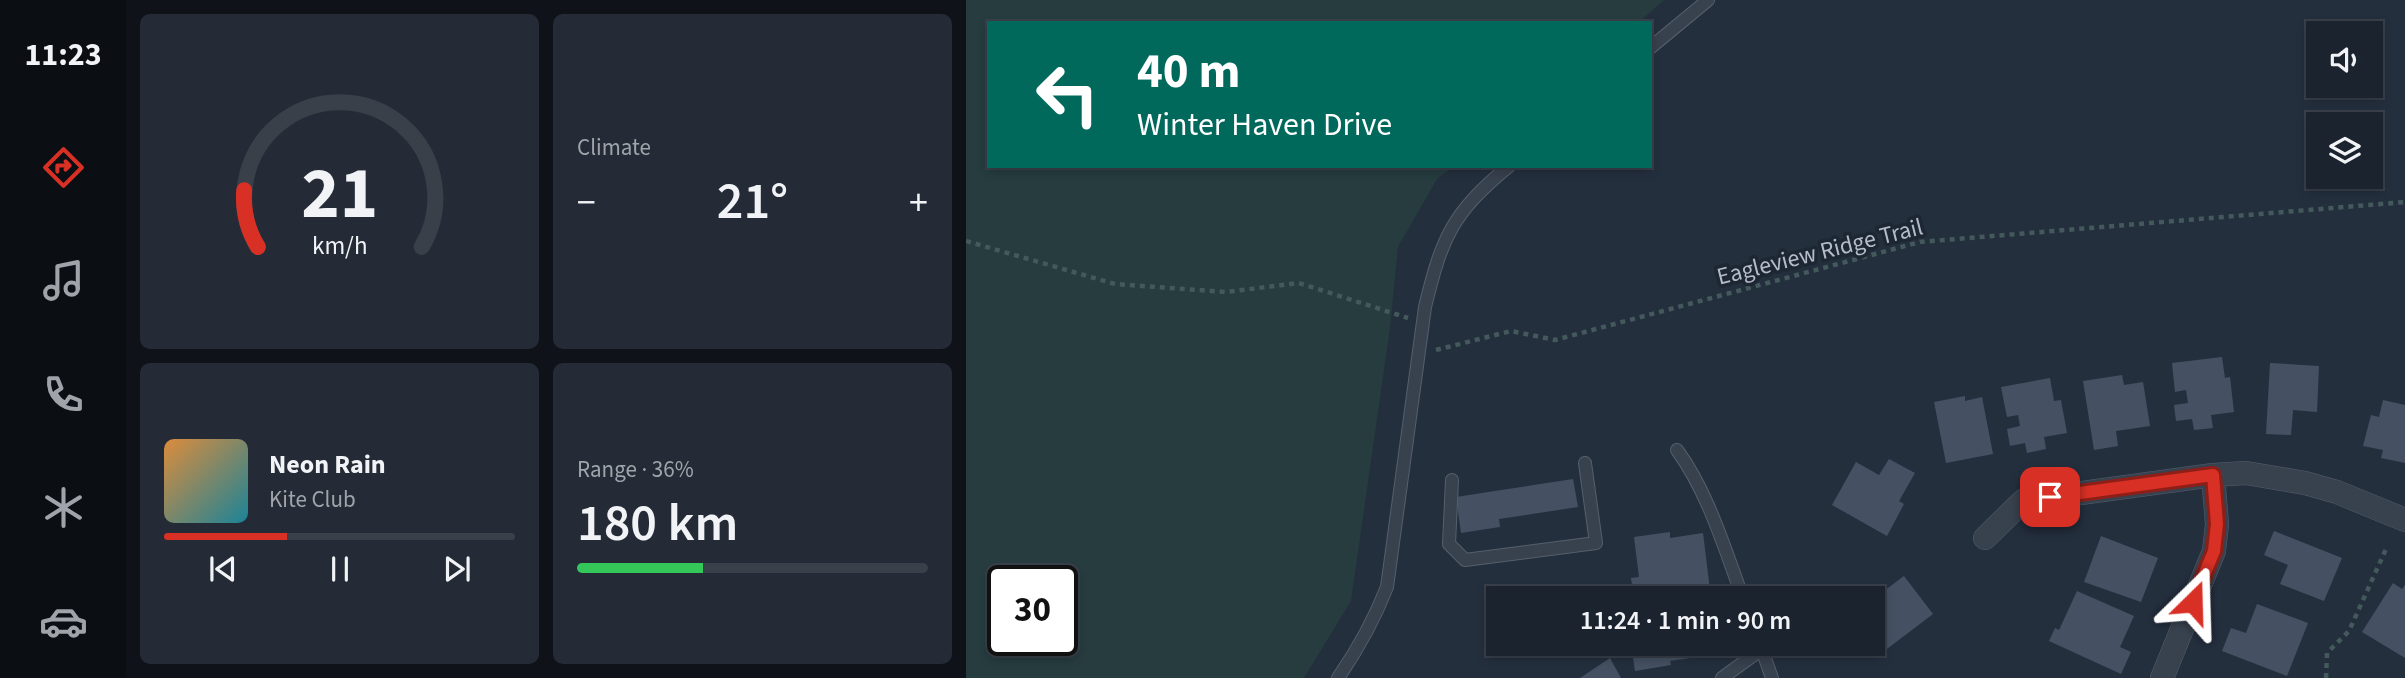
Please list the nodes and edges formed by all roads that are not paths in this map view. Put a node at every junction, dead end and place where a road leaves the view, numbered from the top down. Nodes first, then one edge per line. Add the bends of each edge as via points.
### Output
1 (1709, 0) edge
2 (1652, 46) edge
3 (1506, 168) edge
4 (1676, 450) dead end
5 (1585, 463) dead end
6 (2213, 475) junction
7 (1452, 480) dead end
8 (2405, 520) edge
9 (1985, 538) dead end
10 (1738, 586) edge
11 (1750, 656) edge
12 (1764, 656) edge
13 (1338, 678) edge
14 (1723, 678) edge
15 (1772, 678) edge
16 (2162, 678) edge

1 - 2 lane
3 - 13 lane via 1457,216 1434,267 1387,587 1356,653
4 - 10 lane via 1696,480
5 - 7 lane via 1596,544 1465,560 1449,544
6 - 8 street via 2246,473 2305,483
6 - 9 street via 2023,501
6 - 16 street via 2214,551
11 - 14 lane
12 - 15 lane

